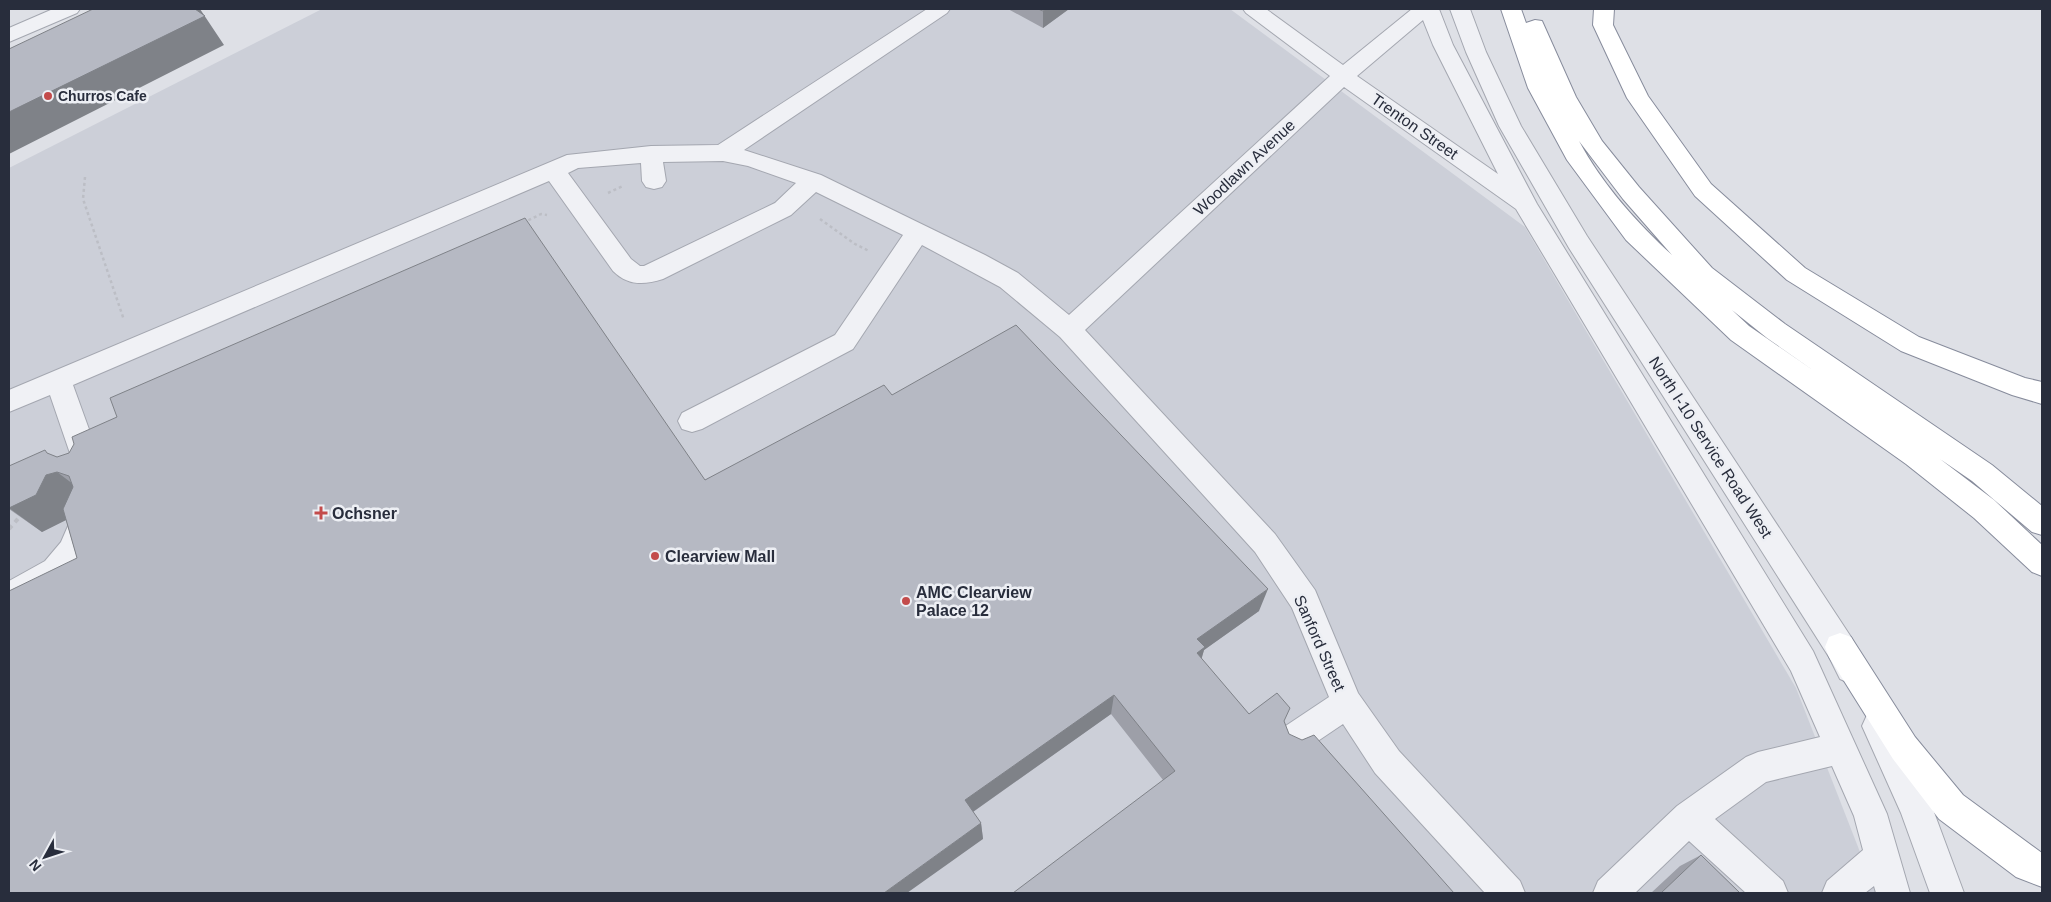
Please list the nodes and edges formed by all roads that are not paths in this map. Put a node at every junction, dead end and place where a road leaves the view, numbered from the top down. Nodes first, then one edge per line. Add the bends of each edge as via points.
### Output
1 (70, 9) edge
2 (940, 9) edge
3 (1253, 9) edge
4 (1424, 9) edge
5 (1429, 9) edge
6 (1460, 9) edge
7 (1511, 9) edge
8 (1528, 9) edge
9 (1604, 9) edge
10 (9, 36) edge
11 (1343, 76) junction
12 (651, 154) junction
13 (723, 154) junction
14 (553, 170) junction
15 (654, 181) dead end
16 (813, 181) junction
17 (1526, 206) junction
18 (918, 232) junction
19 (1578, 242) junction
20 (1069, 330) junction
21 (58, 379) junction
22 (2042, 392) edge
23 (9, 401) edge
24 (692, 421) dead end
25 (89, 468) edge
26 (88, 510) edge
27 (2042, 523) edge
28 (2042, 562) edge
29 (9, 596) edge
30 (1840, 647) junction
31 (1347, 703) junction
32 (1292, 740) edge
33 (1840, 748) junction
34 (1689, 818) junction
35 (1881, 858) junction
36 (2042, 870) edge
37 (1508, 893) edge
38 (1610, 893) edge
39 (1771, 893) edge
40 (1839, 893) edge
41 (1893, 893) edge
42 (1946, 893) edge

1 - 10 street
2 - 13 street
3 - 11 street, Trenton Street
4 - 11 street, Woodlawn Avenue
5 - 17 street, North I-10 Service Road West via 1442,45
6 - 19 street, North I-10 Service Road West via 1510,126
7 - 28 highway via 1539,88 1578,160 1634,234 1740,333 1916,456 1984,509
8 - 27 highway via 1565,97 1593,146 1703,274 1776,331 1982,473
9 - 22 highway via 1603,25 1638,98 1703,190 1796,274 1910,344 2021,388
11 - 17 street, Trenton Street
11 - 20 street, Woodlawn Avenue
12 - 13 street, Sanford Street
12 - 14 street, Sanford Street via 575,161
12 - 15 street
13 - 16 street, Sanford Street via 752,159
14 - 16 street via 622,265 633,274 644,276 701,239 783,209
14 - 21 street, Sanford Street
16 - 18 street, Sanford Street
17 - 19 street, Trenton Street
17 - 33 street, North I-10 Service Road West via 1802,661
18 - 20 street, Sanford Street via 1009,280
18 - 24 street via 844,342
19 - 30 street, North I-10 Service Road West
20 - 31 street, Sanford Street via 1265,543 1304,600
21 - 23 street, Sanford Street
21 - 25 street
26 - 29 street via 72,550 55,570
30 - 36 highway via 1904,748 1951,807 2028,865
30 - 42 street, North I-10 Service Road West via 1916,808
31 - 32 street
31 - 37 street, Sanford Street via 1387,762
33 - 34 street via 1758,768
33 - 35 street, North I-10 Service Road West via 1870,814
34 - 38 street
34 - 39 street
35 - 40 street
35 - 41 street, North I-10 Service Road West

